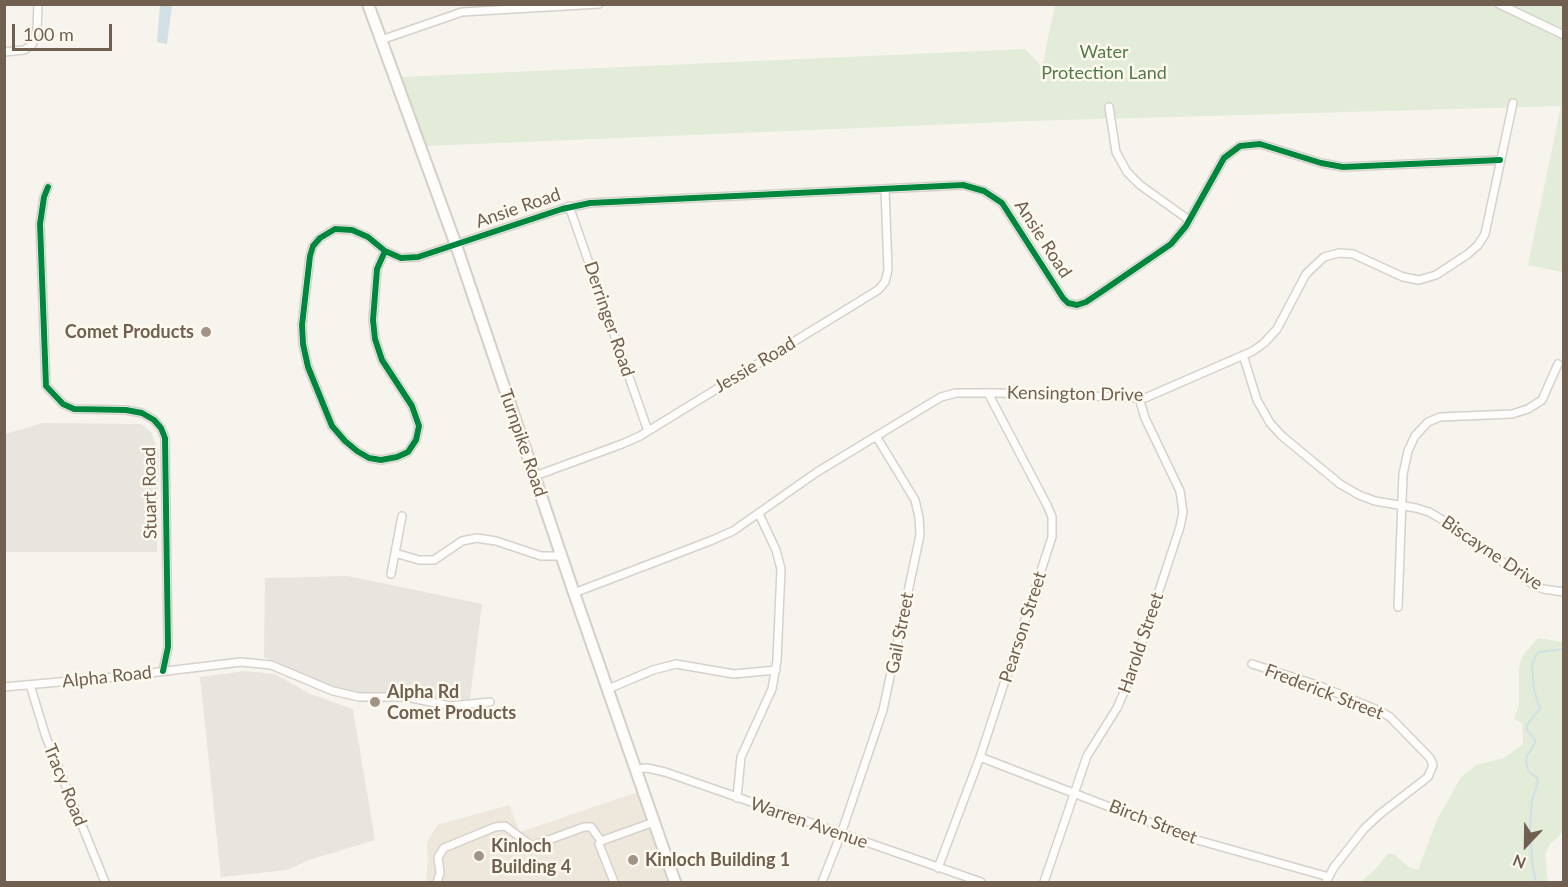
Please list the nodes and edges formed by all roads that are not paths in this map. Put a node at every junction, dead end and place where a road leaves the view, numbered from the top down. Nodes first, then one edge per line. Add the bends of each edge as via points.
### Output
1 (38, 4) edge
2 (368, 4) edge
3 (599, 4) edge
4 (1499, 4) edge
5 (501, 7) edge
6 (1563, 35) edge
7 (381, 40) junction
8 (4, 52) edge
9 (1513, 104) dead end
10 (1108, 107) dead end
11 (1500, 160) junction
12 (48, 187) dead end
13 (885, 189) junction
14 (569, 206) junction
15 (1189, 220) junction
16 (456, 245) junction
17 (385, 251) junction
18 (1243, 355) junction
19 (1558, 364) dead end
20 (988, 393) junction
21 (1139, 398) junction
22 (648, 431) junction
23 (876, 436) junction
24 (535, 476) junction
25 (1401, 505) junction
26 (759, 514) junction
27 (402, 516) dead end
28 (395, 553) junction
29 (561, 556) junction
30 (391, 574) dead end
31 (1563, 592) edge
32 (574, 593) junction
33 (1398, 607) dead end
34 (1252, 664) dead end
35 (776, 670) junction
36 (163, 671) junction
37 (30, 685) junction
38 (4, 687) edge
39 (608, 689) junction
40 (490, 702) dead end
41 (980, 757) junction
42 (636, 769) junction
43 (1074, 793) junction
44 (737, 798) junction
45 (654, 822) junction
46 (841, 834) junction
47 (601, 842) junction
48 (938, 868) junction
49 (1328, 880) edge
50 (105, 882) edge
51 (436, 882) edge
52 (614, 882) edge
53 (675, 882) edge
54 (822, 882) edge
55 (981, 882) edge
56 (1044, 882) edge

1 - 8 street via 32,45
2 - 7 main road, Turnpike Road
3 - 5 street
4 - 6 street
5 - 7 street via 462,12
7 - 16 main road, Turnpike Road
9 - 11 street, Kensington Drive
10 - 15 street via 1116,152 1127,172
11 - 15 street, Ansie Road via 1336,166 1248,144 1224,158
11 - 18 street, Kensington Drive via 1486,231 1478,245 1462,259 1419,280 1398,275 1358,255 1339,253 1324,257 1303,278 1274,333
12 - 36 street, Stuart Road via 40,224 46,386 63,404 74,409 142,413 154,420 165,438 168,647
13 - 14 street, Ansie Road
13 - 15 street, Ansie Road via 963,185 991,194 1011,214 1063,298 1075,305 1086,302 1166,249
13 - 22 street, Jessie Road via 888,270 881,287
14 - 16 street, Ansie Road
14 - 22 street, Derringer Road
16 - 17 street, Ansie Road via 409,259
16 - 24 main road, Turnpike Road
17 - 17 street via 378,268 375,339 382,360 412,406 419,426 408,452 381,460 357,451 332,426 308,367 302,325 310,256 320,238 335,229 352,230
18 - 21 street, Kensington Drive
18 - 25 street, Biscayne Drive via 1262,410 1282,436 1345,487 1375,501
19 - 25 street via 1542,400 1528,410 1444,416 1424,426 1406,456
20 - 21 street, Kensington Drive
20 - 23 street, Kensington Drive via 941,397
20 - 41 street, Pearson Street via 1047,505 1053,528
21 - 43 street, Harold Street via 1180,491 1183,512 1127,686 1090,750
22 - 24 street, Jessie Road
23 - 26 street, Kensington Drive
23 - 46 street, Gail Street via 915,500 920,535 886,700
24 - 29 main road, Turnpike Road
25 - 31 street, Biscayne Drive via 1422,509 1443,520 1532,584
25 - 33 street
26 - 32 street, Kensington Drive via 710,542
26 - 35 street via 776,550 781,573
27 - 28 street
28 - 29 street via 433,560 464,541 484,538 541,556
28 - 30 street
29 - 32 main road, Turnpike Road
32 - 39 main road, Turnpike Road
34 - 49 street, Frederick Street via 1380,711 1433,765 1428,777 1368,824
35 - 39 street via 734,674 676,664
35 - 44 street via 772,689 741,757
36 - 37 street, Alpha Road
36 - 40 street, Alpha Road via 258,663 359,697 407,696 450,706
37 - 38 street, Alpha Road
37 - 50 street, Tracy Road via 63,782
39 - 42 main road, Turnpike Road
41 - 43 street, Birch Street
41 - 48 street, Pearson Street
42 - 44 street, Warren Avenue via 660,771
42 - 45 main road, Turnpike Road
43 - 49 street, Birch Street via 1190,838
43 - 56 street, Harold Street
44 - 46 street, Warren Avenue
45 - 47 street
45 - 53 main road, Turnpike Road
46 - 48 street, Warren Avenue
46 - 54 street, Gail Street
47 - 51 street via 591,827 584,827 532,846 504,826 495,827 444,848 438,857 440,873
47 - 52 street
48 - 55 street, Warren Avenue

